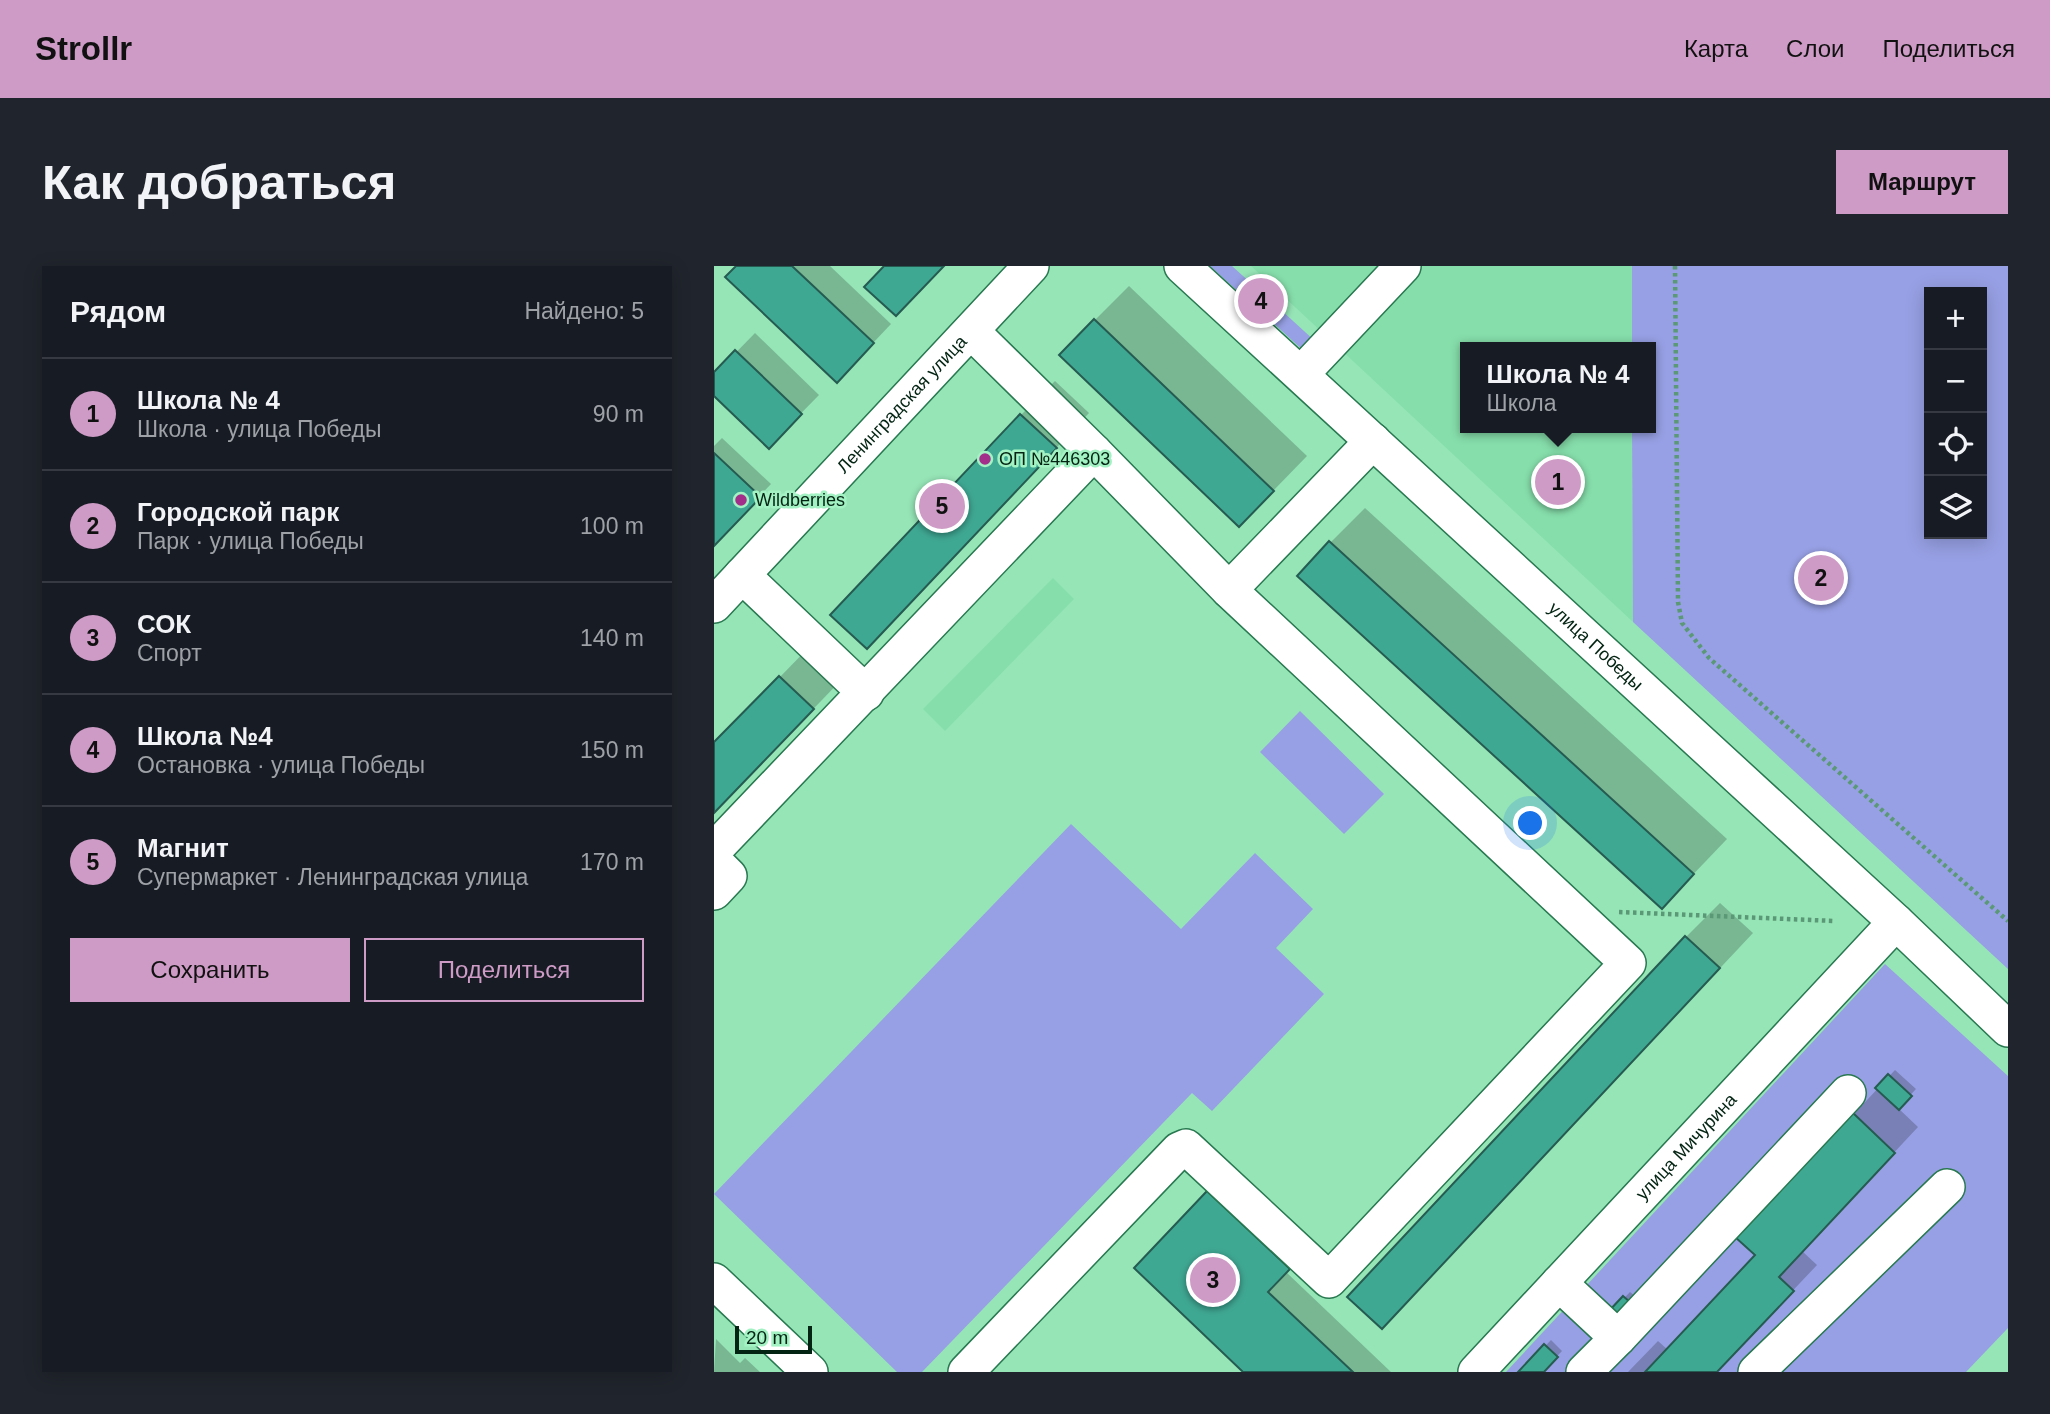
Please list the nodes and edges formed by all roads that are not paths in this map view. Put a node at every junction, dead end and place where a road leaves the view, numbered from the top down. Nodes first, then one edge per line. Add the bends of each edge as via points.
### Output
1 (1031, 266) edge
2 (1182, 266) edge
3 (1403, 266) edge
4 (971, 331) junction
5 (1301, 373) junction
6 (1373, 441) junction
7 (1094, 452) junction
8 (742, 575) junction
9 (1229, 590) junction
10 (714, 605) edge
11 (866, 693) junction
12 (714, 850) edge
13 (714, 861) edge
14 (714, 892) edge
15 (1896, 922) junction
16 (2008, 1029) edge
17 (1849, 1093) dead end
18 (1947, 1187) dead end
19 (714, 1281) edge
20 (1559, 1283) junction
21 (1618, 1338) junction
22 (810, 1372) edge
23 (966, 1372) edge
24 (1476, 1372) edge
25 (1584, 1372) edge
26 (1756, 1372) edge

1 - 4 street, Ленинградская улица
2 - 5 street, улица Победы
3 - 5 street
4 - 7 street
4 - 8 street, Ленинградская улица
5 - 6 street, улица Победы
6 - 9 street
6 - 15 street, улица Победы
7 - 9 street
7 - 11 street
8 - 10 street, Ленинградская улица
8 - 11 street
9 - 23 street via 1628,963 1329,1280 1186,1147
11 - 12 street
13 - 14 street via 730,876
15 - 16 street, улица Победы
15 - 20 street, улица Мичурина
17 - 21 street
18 - 26 street
19 - 22 street
20 - 21 street
20 - 24 street, улица Мичурина
21 - 25 street

